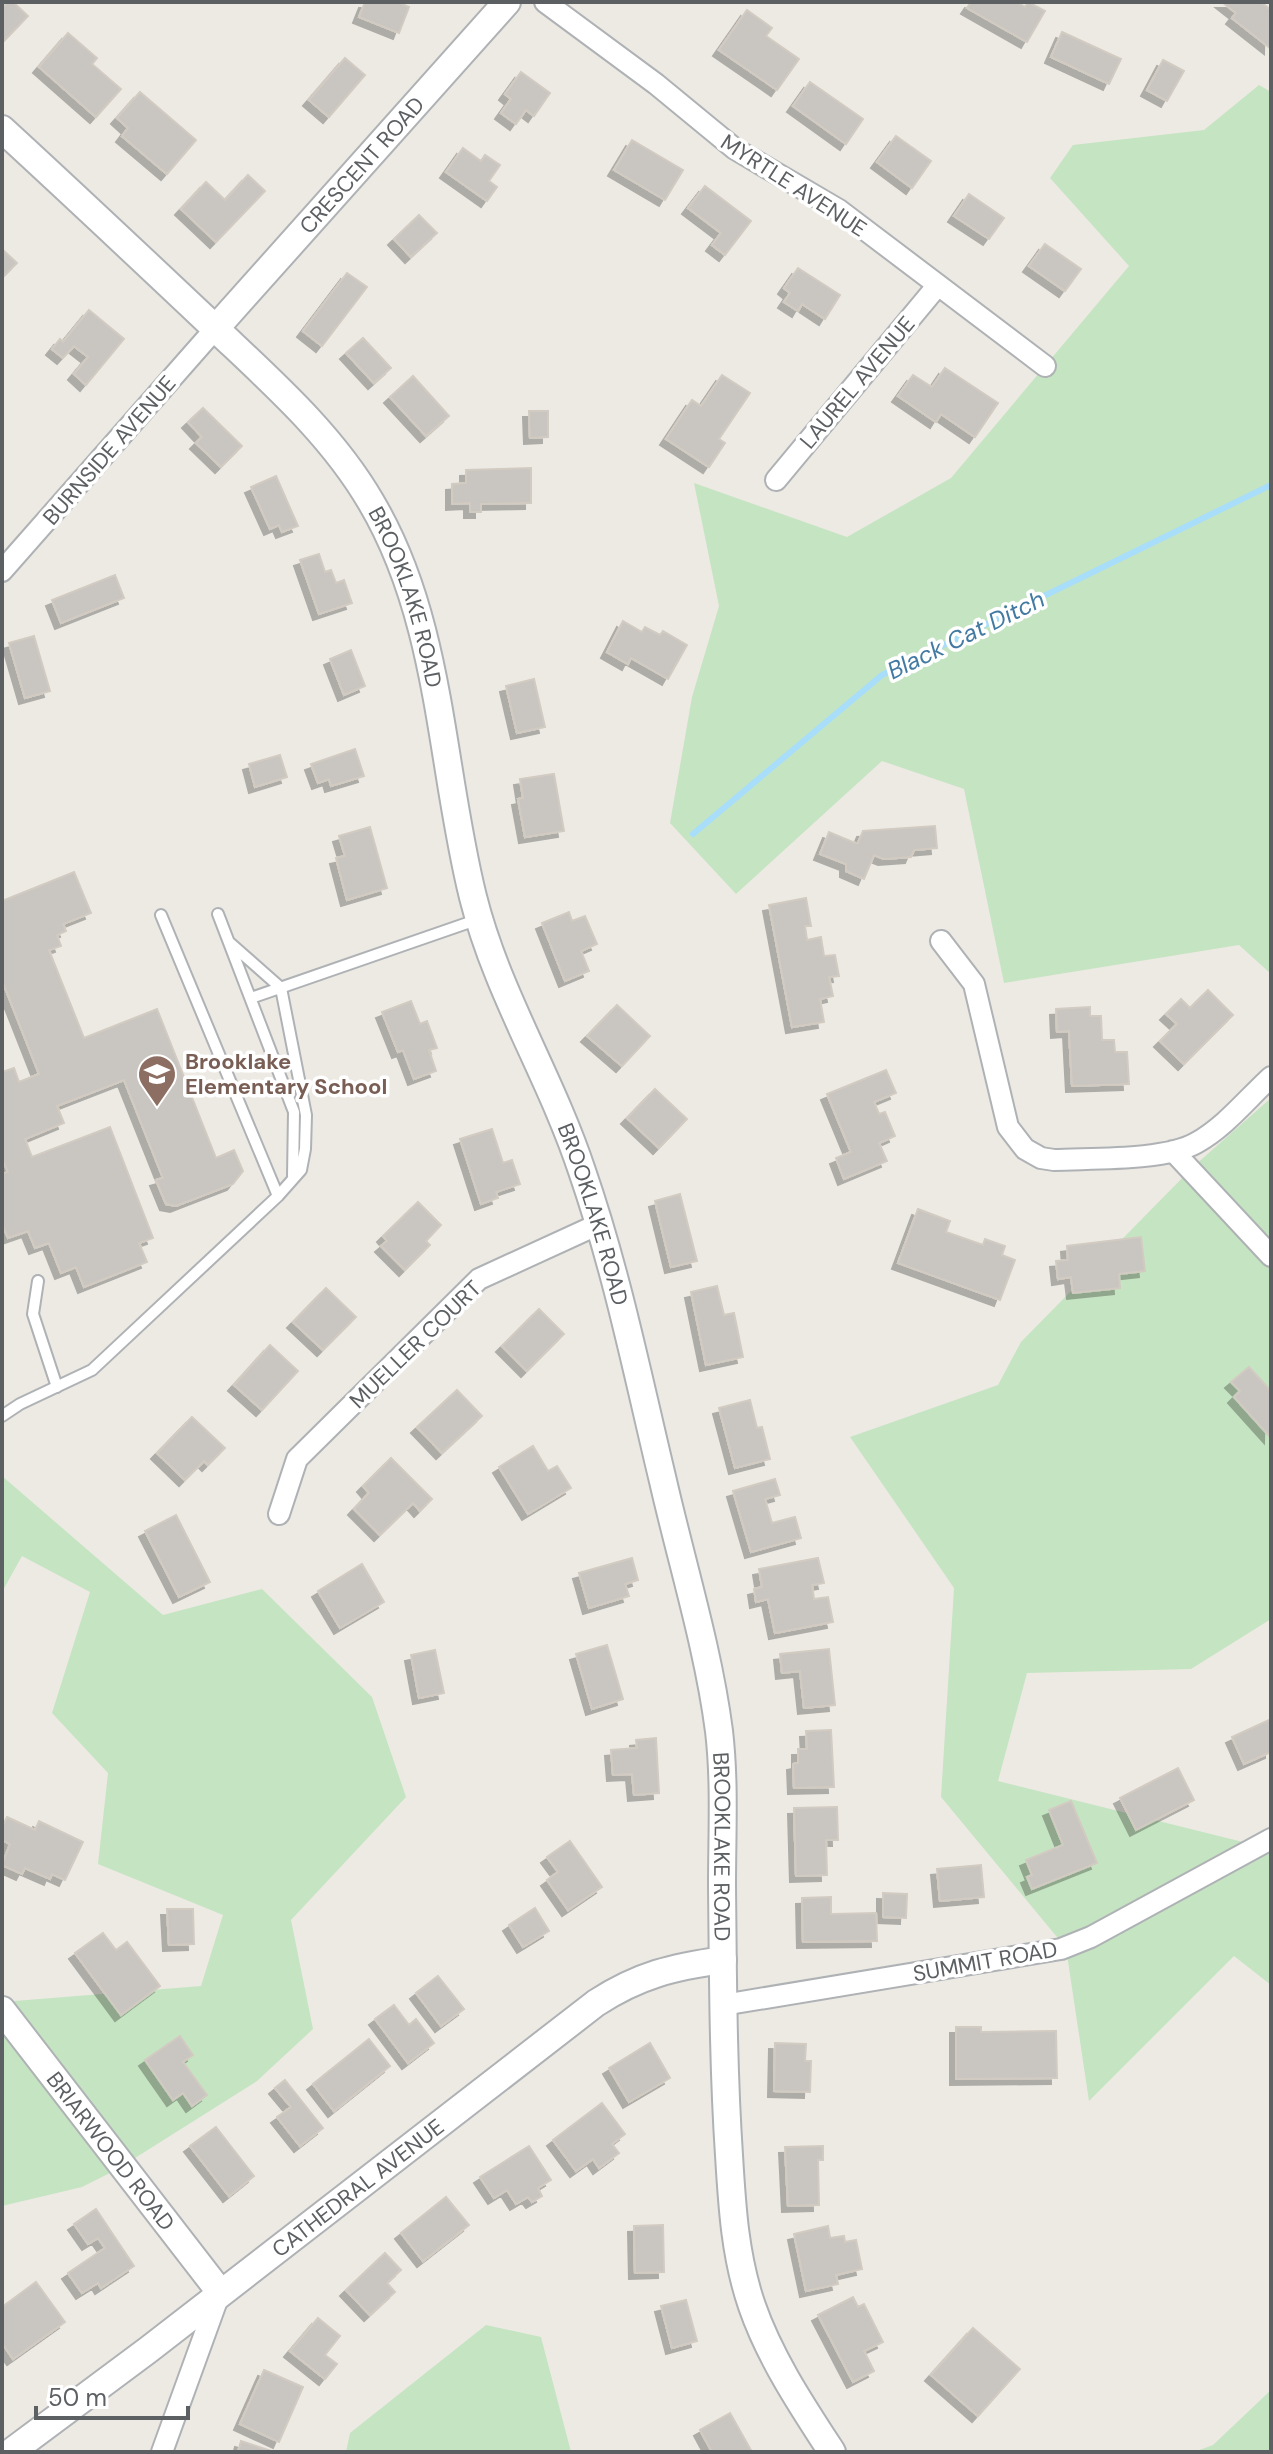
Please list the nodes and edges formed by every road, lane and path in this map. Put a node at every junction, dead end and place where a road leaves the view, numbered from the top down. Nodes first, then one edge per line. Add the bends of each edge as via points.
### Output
1 (507, 2) edge
2 (545, 2) edge
3 (2, 129) edge
4 (938, 285) junction
5 (215, 329) junction
6 (1045, 366) dead end
7 (776, 480) dead end
8 (2, 571) edge
9 (218, 914) dead end
10 (161, 915) dead end
11 (480, 918) junction
12 (941, 941) dead end
13 (230, 943) junction
14 (281, 988) junction
15 (251, 998) junction
16 (1271, 1077) edge
17 (1173, 1151) junction
18 (293, 1176) junction
19 (278, 1196) junction
20 (599, 1224) junction
21 (1271, 1256) edge
22 (38, 1281) dead end
23 (57, 1387) junction
24 (2, 1416) edge
25 (279, 1514) dead end
26 (1271, 1839) edge
27 (723, 1960) junction
28 (723, 2005) junction
29 (2, 2010) edge
30 (220, 2292) junction
31 (11, 2452) edge
32 (162, 2452) edge
33 (832, 2452) edge

1 - 5 street, CRESCENT ROAD
2 - 4 street, MYRTLE AVENUE via 735,149 839,210
3 - 5 street, BROOKLAKE ROAD
4 - 6 street, MYRTLE AVENUE
4 - 7 street, LAUREL AVENUE
5 - 8 street, BURNSIDE AVENUE
5 - 11 street, BROOKLAKE ROAD via 334,449 395,547 422,625
9 - 13 lane
10 - 19 lane
11 - 14 lane
11 - 20 street, BROOKLAKE ROAD via 507,996 577,1155
12 - 17 street via 974,984 1008,1127 1025,1149 1054,1160
13 - 14 lane
13 - 15 lane
14 - 15 lane
14 - 18 lane via 306,1115 301,1170
15 - 18 lane via 294,1112
16 - 17 street via 1213,1132
17 - 21 street
18 - 19 lane
19 - 23 lane via 92,1370
20 - 25 street, MUELLER COURT via 479,1279 297,1459
20 - 27 street, BROOKLAKE ROAD via 718,1728
22 - 23 lane via 33,1314
23 - 24 lane
26 - 28 street, SUMMIT ROAD via 1061,1949
27 - 28 street, BROOKLAKE ROAD
27 - 30 street, CATHEDRAL AVENUE via 657,1972 616,1990
28 - 33 street, BROOKLAKE ROAD via 739,2261 766,2340
29 - 30 street, BRIARWOOD ROAD
30 - 31 street, CATHEDRAL AVENUE
30 - 32 street

